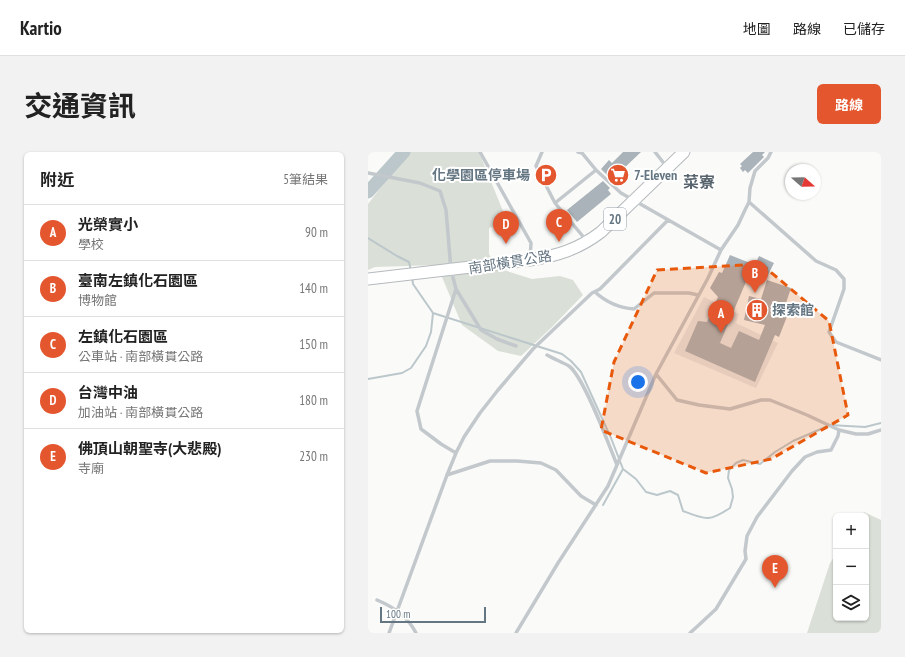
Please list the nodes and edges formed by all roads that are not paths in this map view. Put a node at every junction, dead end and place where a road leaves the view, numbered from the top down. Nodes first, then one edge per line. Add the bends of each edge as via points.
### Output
1 (480, 152) edge
2 (542, 152) edge
3 (578, 152) edge
4 (655, 152) edge
5 (684, 152) edge
6 (771, 152) edge
7 (668, 168) junction
8 (596, 170) junction
9 (368, 174) edge
10 (633, 200) junction
11 (749, 202) junction
12 (555, 203) junction
13 (668, 220) junction
14 (588, 242) junction
15 (721, 250) junction
16 (530, 260) junction
17 (446, 271) junction
18 (368, 279) edge
19 (456, 289) junction
20 (595, 292) junction
21 (698, 295) junction
22 (516, 346) dead end
23 (547, 355) dead end
24 (881, 360) edge
25 (656, 374) junction
26 (839, 430) junction
27 (881, 430) edge
28 (456, 453) junction
29 (617, 465) junction
30 (447, 475) junction
31 (596, 506) junction
32 (378, 600) dead end
33 (397, 610) junction
34 (389, 633) edge
35 (416, 633) edge
36 (516, 633) edge
37 (690, 633) edge

1 - 16 lane via 531,243
2 - 12 lane via 536,166
3 - 8 lane via 582,153
4 - 7 lane
5 - 7 main road, 南部橫貫公路 / 20
6 - 11 lane via 755,171
7 - 10 main road, 南部橫貫公路 / 20
8 - 10 lane via 620,194
8 - 12 lane
9 - 17 lane via 420,183 440,190 446,210
10 - 13 lane
10 - 14 main road, 南部橫貫公路 / 20
11 - 15 lane via 738,225
11 - 24 lane via 816,261 836,270 844,279 844,289 829,332 836,342
12 - 14 lane
13 - 15 lane
13 - 20 lane
14 - 16 main road, 南部橫貫公路 / 20 via 567,252
15 - 21 lane
16 - 17 main road, 南部橫貫公路 / 20
17 - 18 main road, 20
17 - 19 lane
19 - 22 lane via 481,330 497,340
19 - 28 lane via 417,411 421,429
20 - 21 lane via 604,300 634,309 654,292
20 - 28 lane via 533,349 480,413
21 - 25 lane
23 - 29 lane via 570,367 578,377
25 - 26 lane via 677,400 730,409 770,400
25 - 29 lane
26 - 27 lane via 868,434
26 - 37 lane via 831,450 805,457 757,517 747,536 746,559 716,609
28 - 30 lane
29 - 31 lane
30 - 31 lane via 490,461 541,463 556,470 580,496
30 - 33 lane
31 - 36 lane
32 - 33 lane
33 - 34 lane
33 - 35 lane

